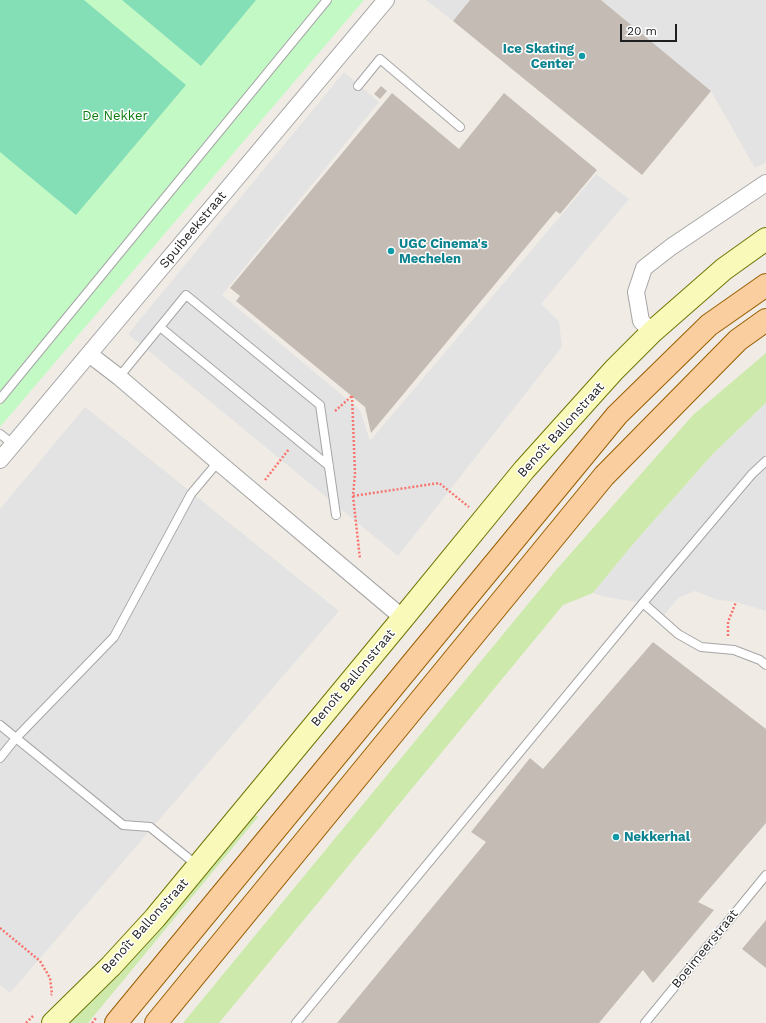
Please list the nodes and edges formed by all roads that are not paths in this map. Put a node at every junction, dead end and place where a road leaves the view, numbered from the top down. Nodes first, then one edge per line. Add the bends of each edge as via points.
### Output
1 (327, 0) edge
2 (386, 0) edge
3 (358, 86) dead end
4 (460, 127) dead end
5 (766, 184) edge
6 (766, 239) edge
7 (766, 285) edge
8 (766, 320) edge
9 (160, 328) junction
10 (652, 332) junction
11 (89, 354) junction
12 (118, 378) junction
13 (0, 399) edge
14 (0, 434) edge
15 (13, 444) junction
16 (0, 460) edge
17 (766, 460) edge
18 (218, 462) junction
19 (329, 466) junction
20 (336, 515) dead end
21 (643, 603) junction
22 (403, 618) junction
23 (766, 665) edge
24 (0, 725) edge
25 (16, 738) junction
26 (0, 758) edge
27 (198, 866) junction
28 (766, 874) edge
29 (44, 1018) edge
30 (116, 1023) edge
31 (156, 1023) edge
32 (296, 1023) edge
33 (645, 1023) edge

1 - 13 lane
2 - 11 street, Spuibeekstraat
3 - 4 lane via 380,59
5 - 10 street via 644,268 636,292 640,321
6 - 10 street, Benoît Ballonstraat via 724,269
7 - 30 main road via 709,325 617,415
8 - 31 main road via 738,340 604,476
9 - 12 lane
9 - 19 lane
9 - 19 lane via 186,295 320,405
10 - 22 street, Benoît Ballonstraat via 524,470
11 - 12 street
11 - 15 street, Spuibeekstraat
12 - 18 street
14 - 15 lane
15 - 16 street, Spuibeekstraat
17 - 21 lane
18 - 22 street
18 - 25 lane via 191,494 114,637
19 - 20 lane
21 - 23 lane via 678,634 701,647 734,650
21 - 32 lane
22 - 27 street, Benoît Ballonstraat
24 - 25 lane
25 - 26 lane
25 - 27 lane via 123,825 150,827
27 - 29 street, Benoît Ballonstraat via 111,966
28 - 33 lane, Boeimeerstraat

